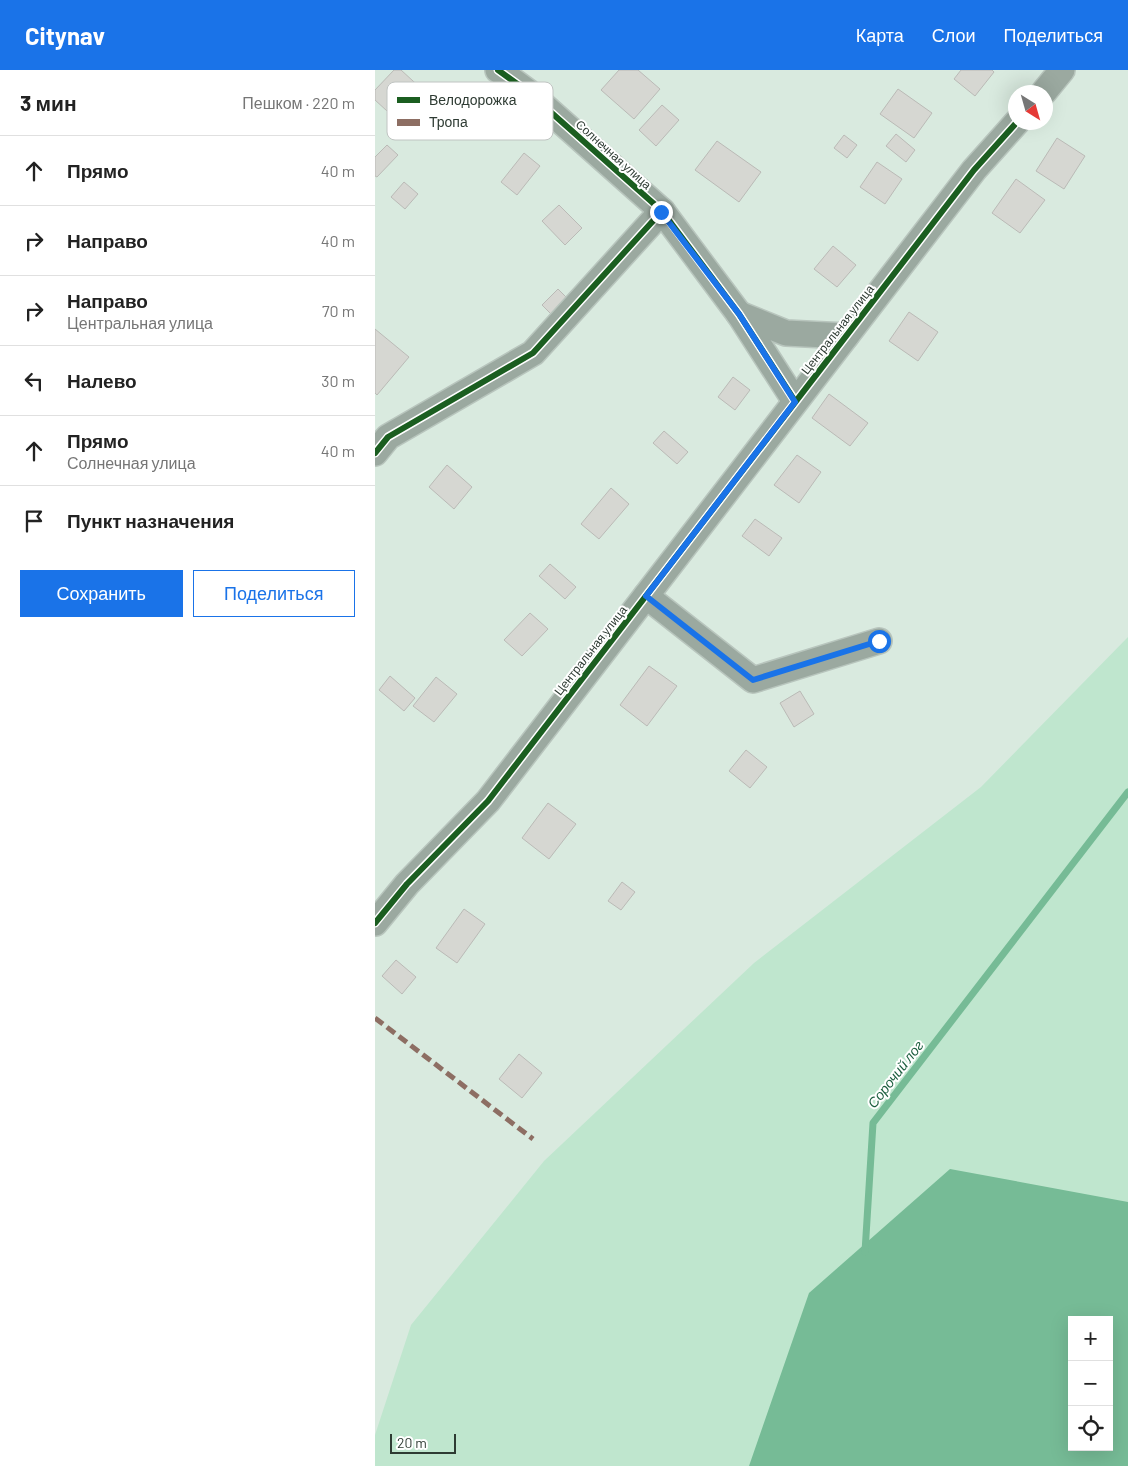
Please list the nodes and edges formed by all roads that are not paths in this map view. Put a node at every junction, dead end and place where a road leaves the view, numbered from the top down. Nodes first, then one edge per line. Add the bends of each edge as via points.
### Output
1 (498, 70) edge
2 (1063, 70) edge
3 (515, 82) edge
4 (1050, 85) edge
5 (553, 114) edge
6 (1010, 130) edge
7 (661, 212) junction
8 (739, 314) junction
9 (847, 336) junction
10 (795, 402) junction
11 (375, 452) edge
12 (646, 596) junction
13 (879, 641) dead end
14 (375, 922) edge

1 - 3 street, Солнечная улица
2 - 4 street
5 - 7 street, Солнечная улица
6 - 9 street, Центральная улица via 974,170
7 - 8 street, Солнечная улица
7 - 11 street via 533,353 388,437
8 - 9 street via 786,333
8 - 10 street, Солнечная улица
9 - 10 street, Центральная улица
10 - 12 street, Центральная улица
12 - 13 street via 753,680
12 - 14 street, Центральная улица via 488,801 407,884

